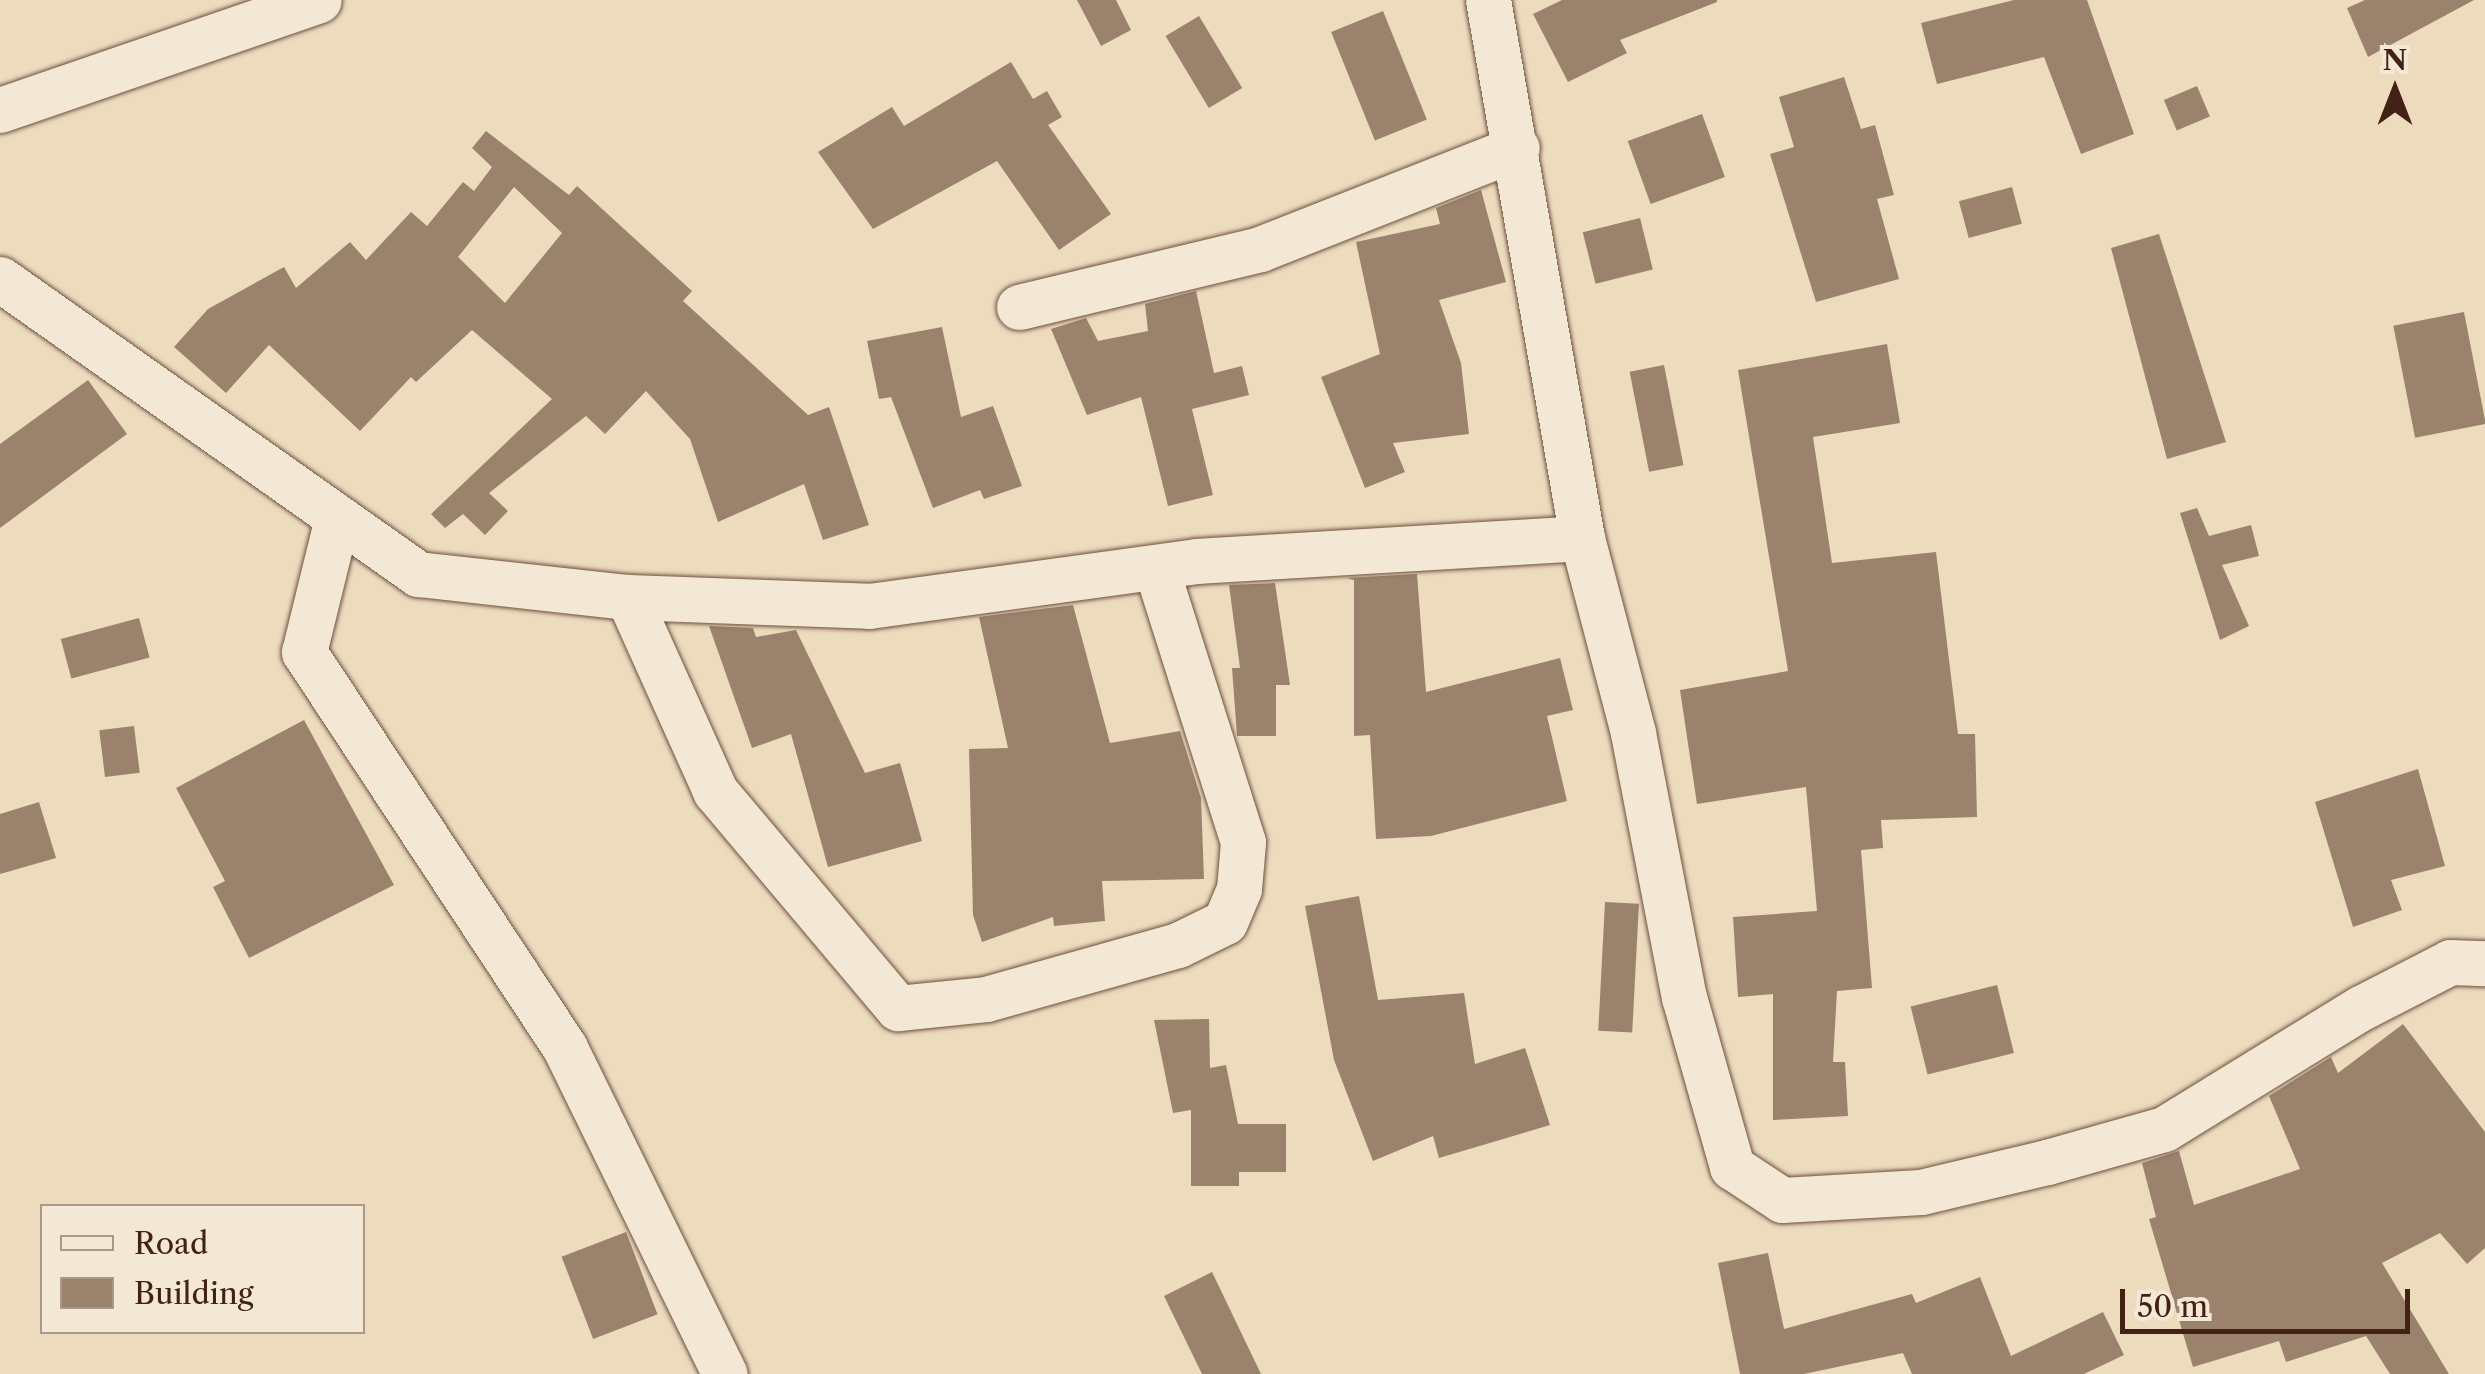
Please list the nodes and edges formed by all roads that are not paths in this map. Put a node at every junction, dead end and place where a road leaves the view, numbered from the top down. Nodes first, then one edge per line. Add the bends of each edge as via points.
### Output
1 (319, 0) edge
2 (1488, 0) edge
3 (269, 9) edge
4 (0, 110) edge
5 (1518, 148) junction
6 (0, 279) edge
7 (1019, 308) dead end
8 (336, 518) junction
9 (1582, 538) junction
10 (1156, 567) junction
11 (628, 597) junction
12 (2485, 964) edge
13 (725, 1374) edge

1 - 3 street
2 - 5 street
3 - 4 street
5 - 7 street via 1260,249
5 - 9 street
6 - 8 street
8 - 11 street via 418,574
8 - 13 street via 304,652 565,1048
9 - 10 street
9 - 12 street via 1633,733 1684,997 1732,1167 1782,1200 1921,1192 2164,1129 2414,980 2450,962
10 - 11 street via 869,606
10 - 11 street via 1243,842 1239,889 1225,922 1178,946 986,999 898,1008 715,791

